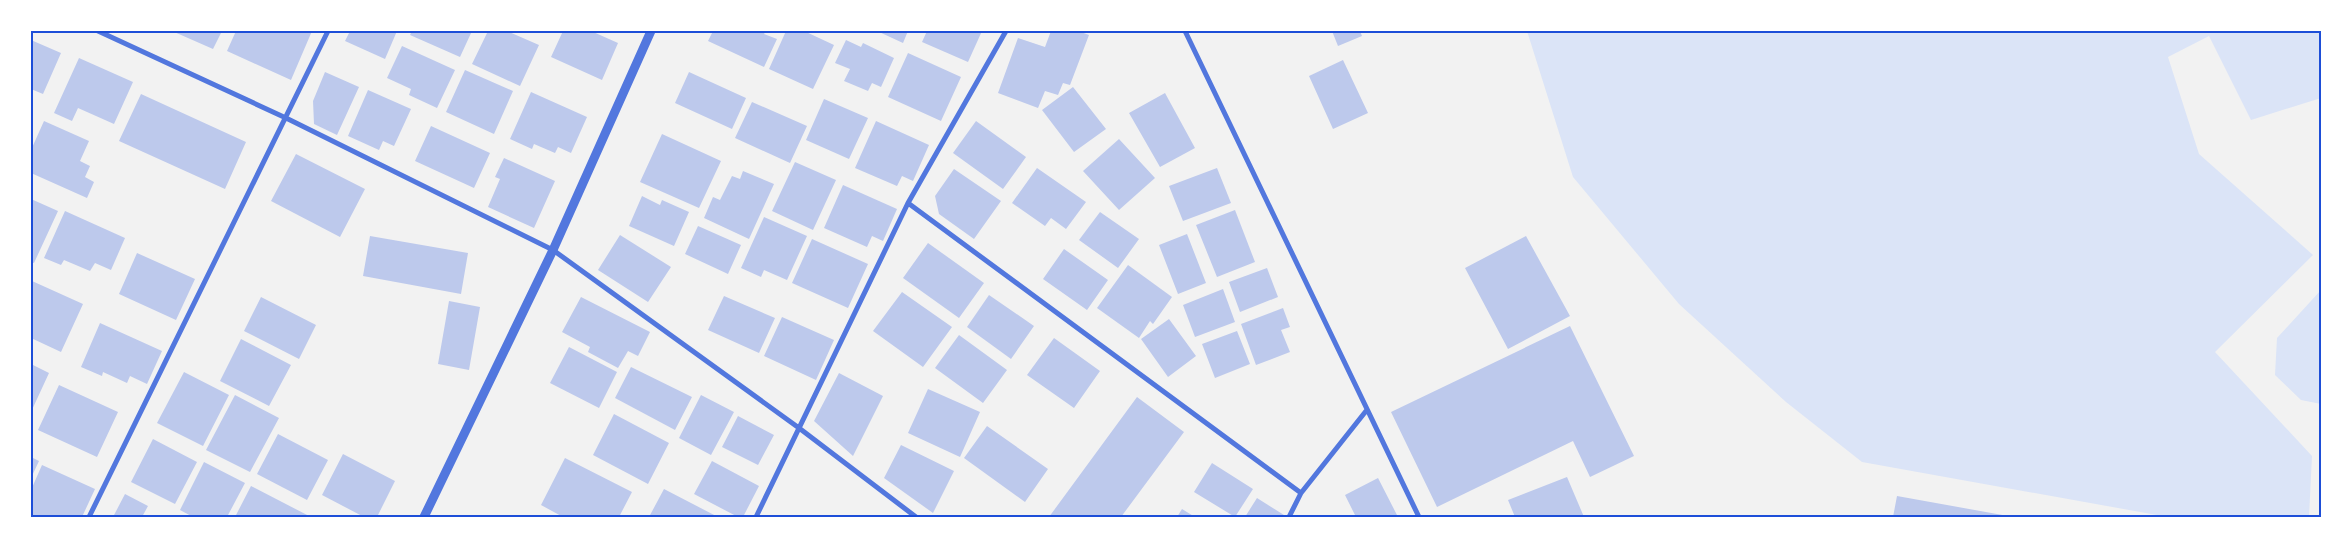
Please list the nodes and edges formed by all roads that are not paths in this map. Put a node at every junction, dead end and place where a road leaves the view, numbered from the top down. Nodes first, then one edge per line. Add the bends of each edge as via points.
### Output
1 (98, 31) edge
2 (328, 31) edge
3 (651, 31) edge
4 (1006, 31) edge
5 (1185, 31) edge
6 (286, 118) junction
7 (908, 202) junction
8 (553, 250) junction
9 (1366, 411) junction
10 (799, 428) junction
11 (1300, 493) junction
12 (89, 517) edge
13 (424, 517) edge
14 (756, 517) edge
15 (916, 517) edge
16 (1289, 517) edge
17 (1419, 517) edge

1 - 6 street
2 - 6 street
3 - 8 street
4 - 7 street
5 - 9 street
6 - 8 street
6 - 12 street
7 - 10 street
7 - 11 street
8 - 10 street
8 - 13 street
9 - 11 street
9 - 17 street
10 - 14 street
10 - 15 street
11 - 16 street

